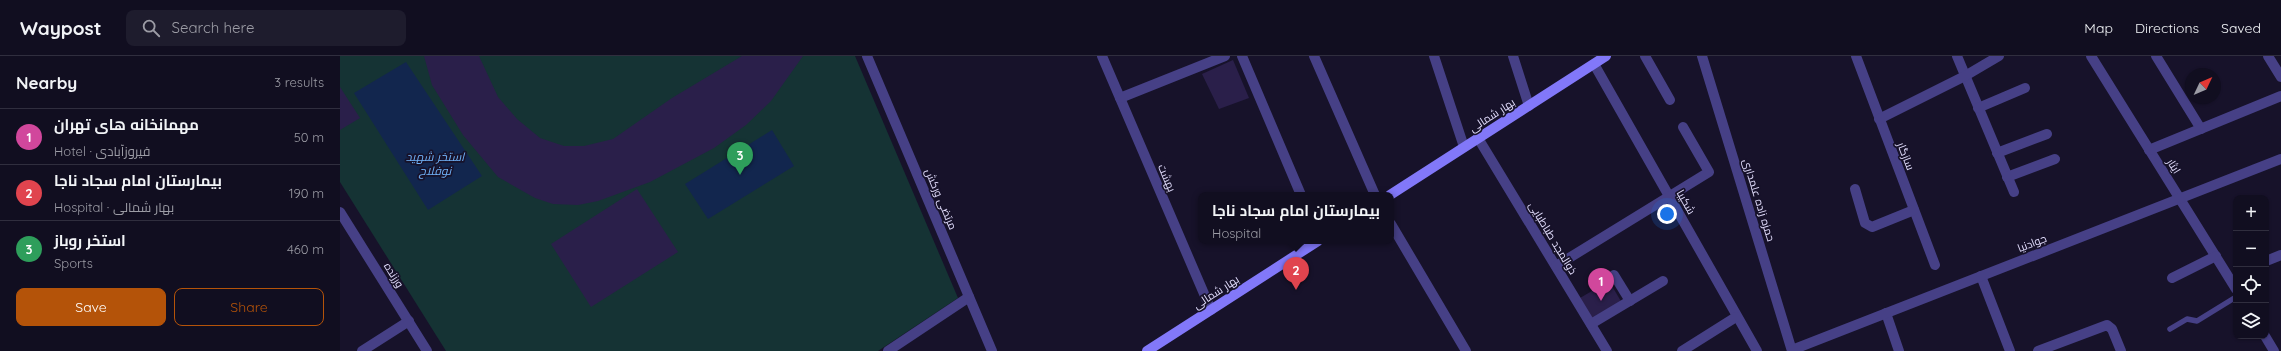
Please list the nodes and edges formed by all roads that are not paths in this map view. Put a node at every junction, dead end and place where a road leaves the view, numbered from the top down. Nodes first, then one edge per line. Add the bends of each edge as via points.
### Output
1 (867, 56) edge
2 (1102, 56) edge
3 (1225, 56) edge
4 (1242, 56) edge
5 (1314, 56) edge
6 (1434, 56) edge
7 (1513, 56) edge
8 (1606, 56) edge
9 (1645, 56) edge
10 (1702, 56) edge
11 (1856, 56) edge
12 (1956, 56) edge
13 (1999, 56) edge
14 (2091, 56) edge
15 (2156, 56) edge
16 (2268, 56) edge
17 (1594, 64) junction
18 (1965, 76) junction
19 (2281, 77) edge
20 (2025, 88) dead end
21 (2281, 96) edge
22 (1120, 98) junction
23 (1670, 100) dead end
24 (1529, 106) junction
25 (1978, 108) junction
26 (1879, 119) junction
27 (1683, 127) dead end
28 (2200, 129) junction
29 (2047, 134) dead end
30 (1478, 138) junction
31 (1464, 148) junction
32 (2149, 150) junction
33 (1997, 153) junction
34 (2055, 159) dead end
35 (2281, 159) edge
36 (2008, 177) junction
37 (1855, 190) dead end
38 (1300, 192) edge
39 (1374, 192) edge
40 (1394, 192) edge
41 (2014, 192) dead end
42 (1669, 196) junction
43 (2180, 199) junction
44 (1914, 210) junction
45 (340, 212) edge
46 (1394, 229) edge
47 (1313, 244) edge
48 (2281, 255) edge
49 (2216, 256) junction
50 (2269, 260) edge
51 (1935, 265) dead end
52 (1556, 266) junction
53 (1614, 275) dead end
54 (2232, 275) edge
55 (1981, 276) junction
56 (2172, 278) dead end
57 (1663, 281) dead end
58 (969, 297) junction
59 (2233, 299) edge
60 (1630, 301) junction
61 (1211, 310) junction
62 (1886, 313) junction
63 (1736, 317) junction
64 (409, 321) junction
65 (1591, 324) junction
66 (2170, 328) dead end
67 (2267, 339) edge
68 (362, 351) edge
69 (427, 351) edge
70 (888, 351) edge
71 (992, 351) edge
72 (1147, 351) edge
73 (1466, 351) edge
74 (1607, 351) edge
75 (1682, 351) edge
76 (1757, 351) edge
77 (1792, 351) edge
78 (1899, 351) edge
79 (2010, 351) edge
80 (2038, 351) edge
81 (2121, 351) edge
82 (2274, 351) edge

1 - 58 street, مرتضی ورکش
2 - 22 street, بهشت
3 - 22 street
4 - 38 street
5 - 39 street
6 - 31 street
7 - 24 street
8 - 17 main road, بهار شمالی
9 - 23 street
10 - 77 street, حمزه زاده علمداری
11 - 26 street, سازگار
12 - 18 street
13 - 18 street
14 - 32 street, ایثار
15 - 28 street
16 - 19 street
17 - 24 main road, بهار شمالی
17 - 42 street, شکیبا
18 - 25 street
18 - 26 street
20 - 25 street
21 - 28 street
22 - 61 street, بهشت
24 - 30 main road, بهار شمالی
25 - 33 street
26 - 44 street, سازگار
27 - 42 street via 1710,172
28 - 32 street
29 - 33 street
30 - 31 main road, بهار شمالی
30 - 52 street, ذوالمجد طباطبایی
31 - 40 main road, بهار شمالی
32 - 43 street, ایثار
33 - 36 street
34 - 36 street
35 - 43 street, جوادنیا
36 - 41 street
37 - 44 street via 1865,224 1868,226 1872,227
42 - 52 street
42 - 63 street, شکیبا
43 - 49 street, ایثار
43 - 55 street, جوادنیا
44 - 51 street, سازگار
45 - 64 street, ورزنده
46 - 73 street
47 - 61 main road, بهار شمالی
48 - 50 street
49 - 54 street, ایثار
49 - 56 street
52 - 65 street, ذوالمجد طباطبایی
53 - 60 street
55 - 62 street, جوادنیا
55 - 79 street
57 - 60 street
58 - 70 street
58 - 71 street, مرتضی ورکش
59 - 66 lane via 2197,321 2187,318
60 - 65 street
61 - 72 main road, بهار شمالی
62 - 77 street, جوادنیا
62 - 78 street
63 - 75 street
63 - 76 street, شکیبا
64 - 68 street
64 - 69 street, ورزنده
65 - 74 street, ذوالمجد طباطبایی
67 - 82 street
80 - 81 street via 2107,325 2112,329

